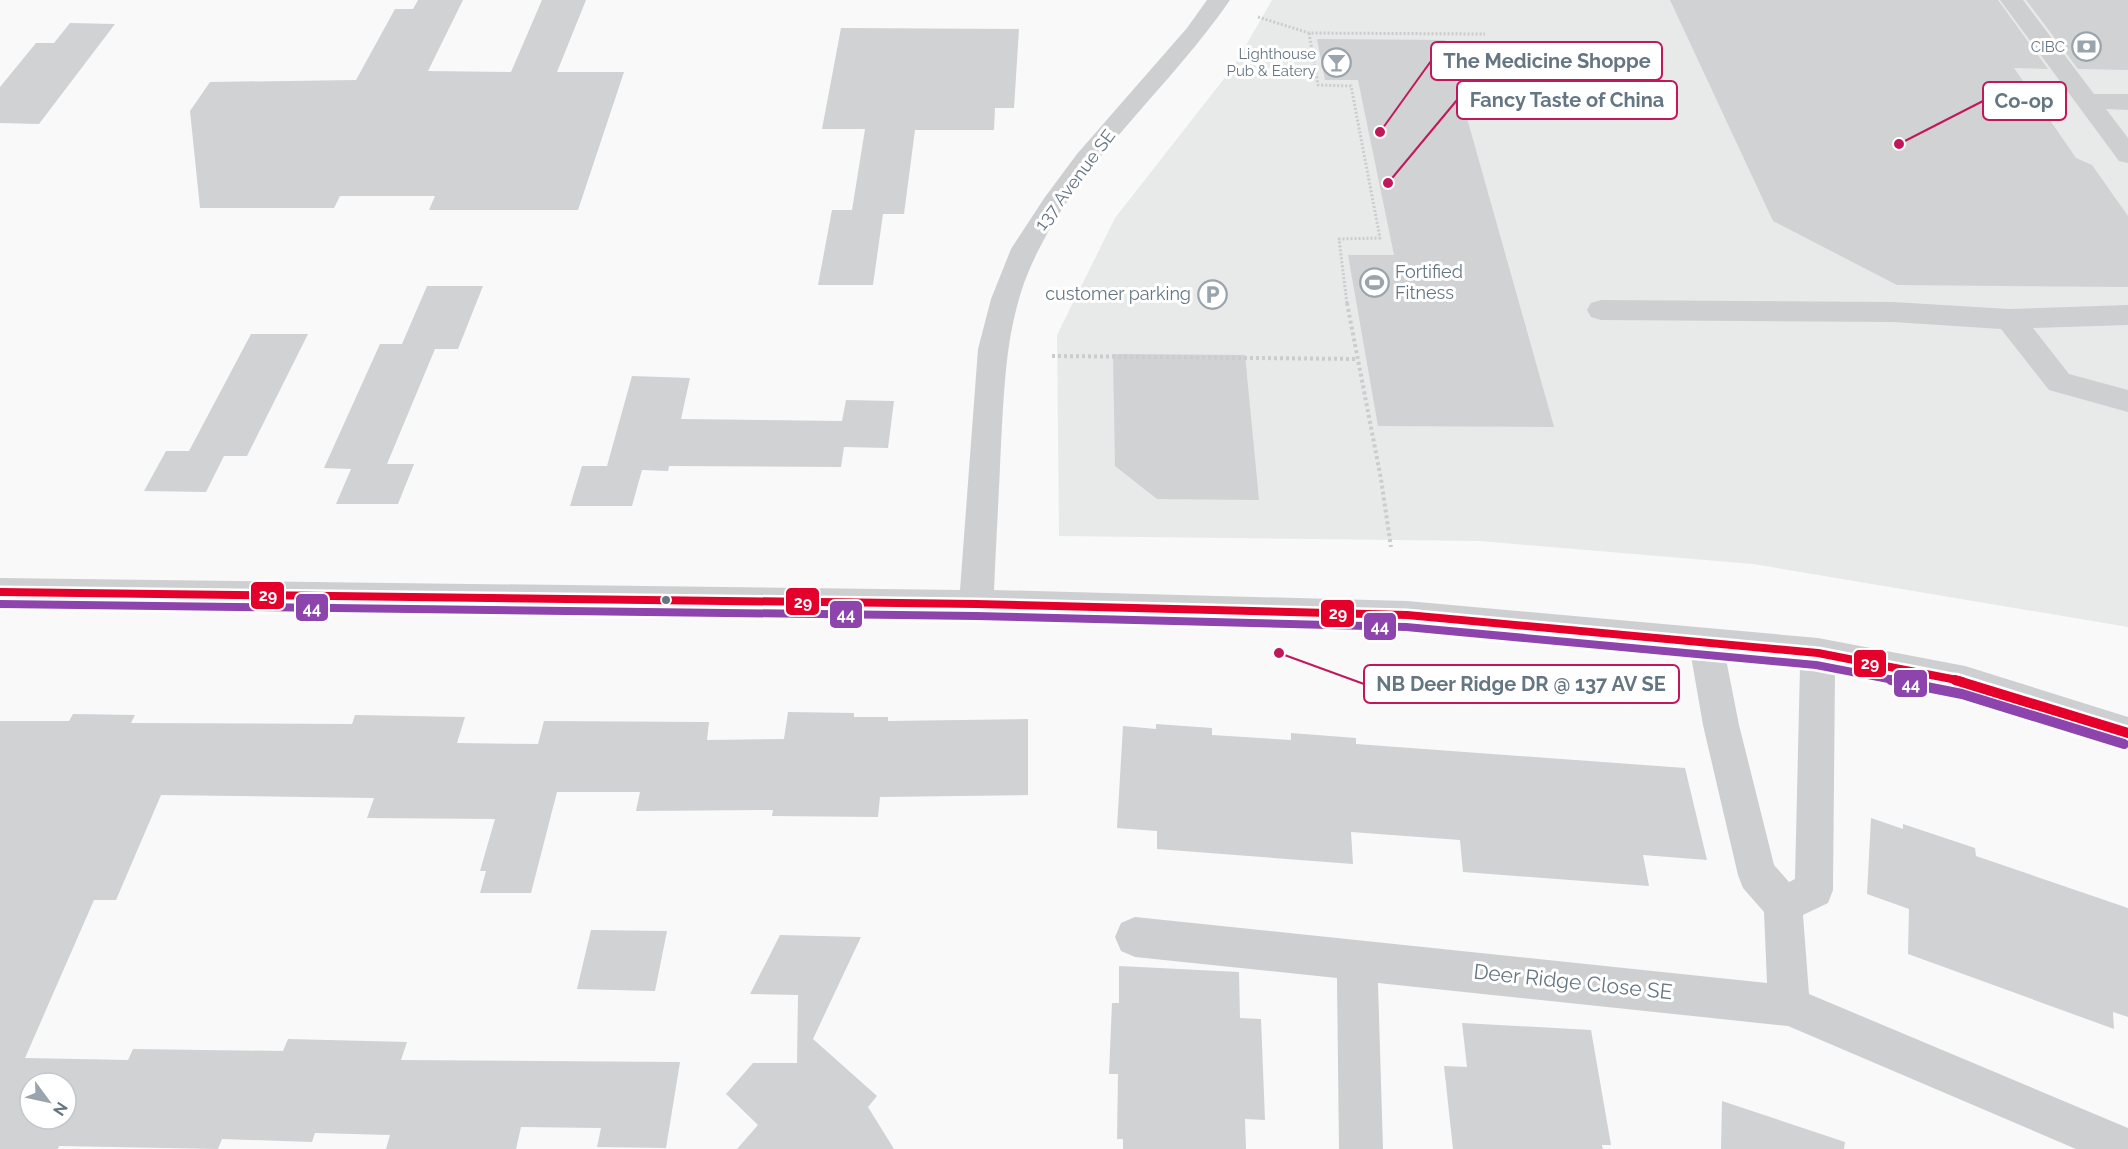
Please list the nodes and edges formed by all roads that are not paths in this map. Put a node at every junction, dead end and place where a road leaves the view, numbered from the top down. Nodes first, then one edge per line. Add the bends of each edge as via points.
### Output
1 (1219, 0) edge
2 (2011, 0) edge
3 (2087, 101) junction
4 (2128, 102) edge
5 (2128, 155) edge
6 (1601, 310) dead end
7 (2128, 315) edge
8 (2009, 319) junction
9 (2128, 401) edge
10 (0, 592) edge
11 (976, 604) junction
12 (1706, 643) junction
13 (1818, 653) junction
14 (2128, 733) edge
15 (1783, 905) junction
16 (1136, 937) dead end
17 (1357, 959) junction
18 (1789, 1006) junction
19 (1361, 1149) edge
20 (2127, 1149) edge

1 - 11 street, 137 Avenue SE via 1086,160 1025,249 1005,299 992,349
2 - 3 street
3 - 4 street
3 - 5 street
6 - 8 street via 1893,312
7 - 8 street
8 - 9 street via 2059,382
10 - 11 street
11 - 12 street via 1407,615
12 - 13 street
12 - 15 street via 1756,875
13 - 14 street via 1965,682
13 - 15 street via 1814,890
15 - 18 street
16 - 17 street, Deer Ridge Close SE
17 - 18 street, Deer Ridge Close SE
17 - 19 street
18 - 20 street, Deer Ridge Close SE

